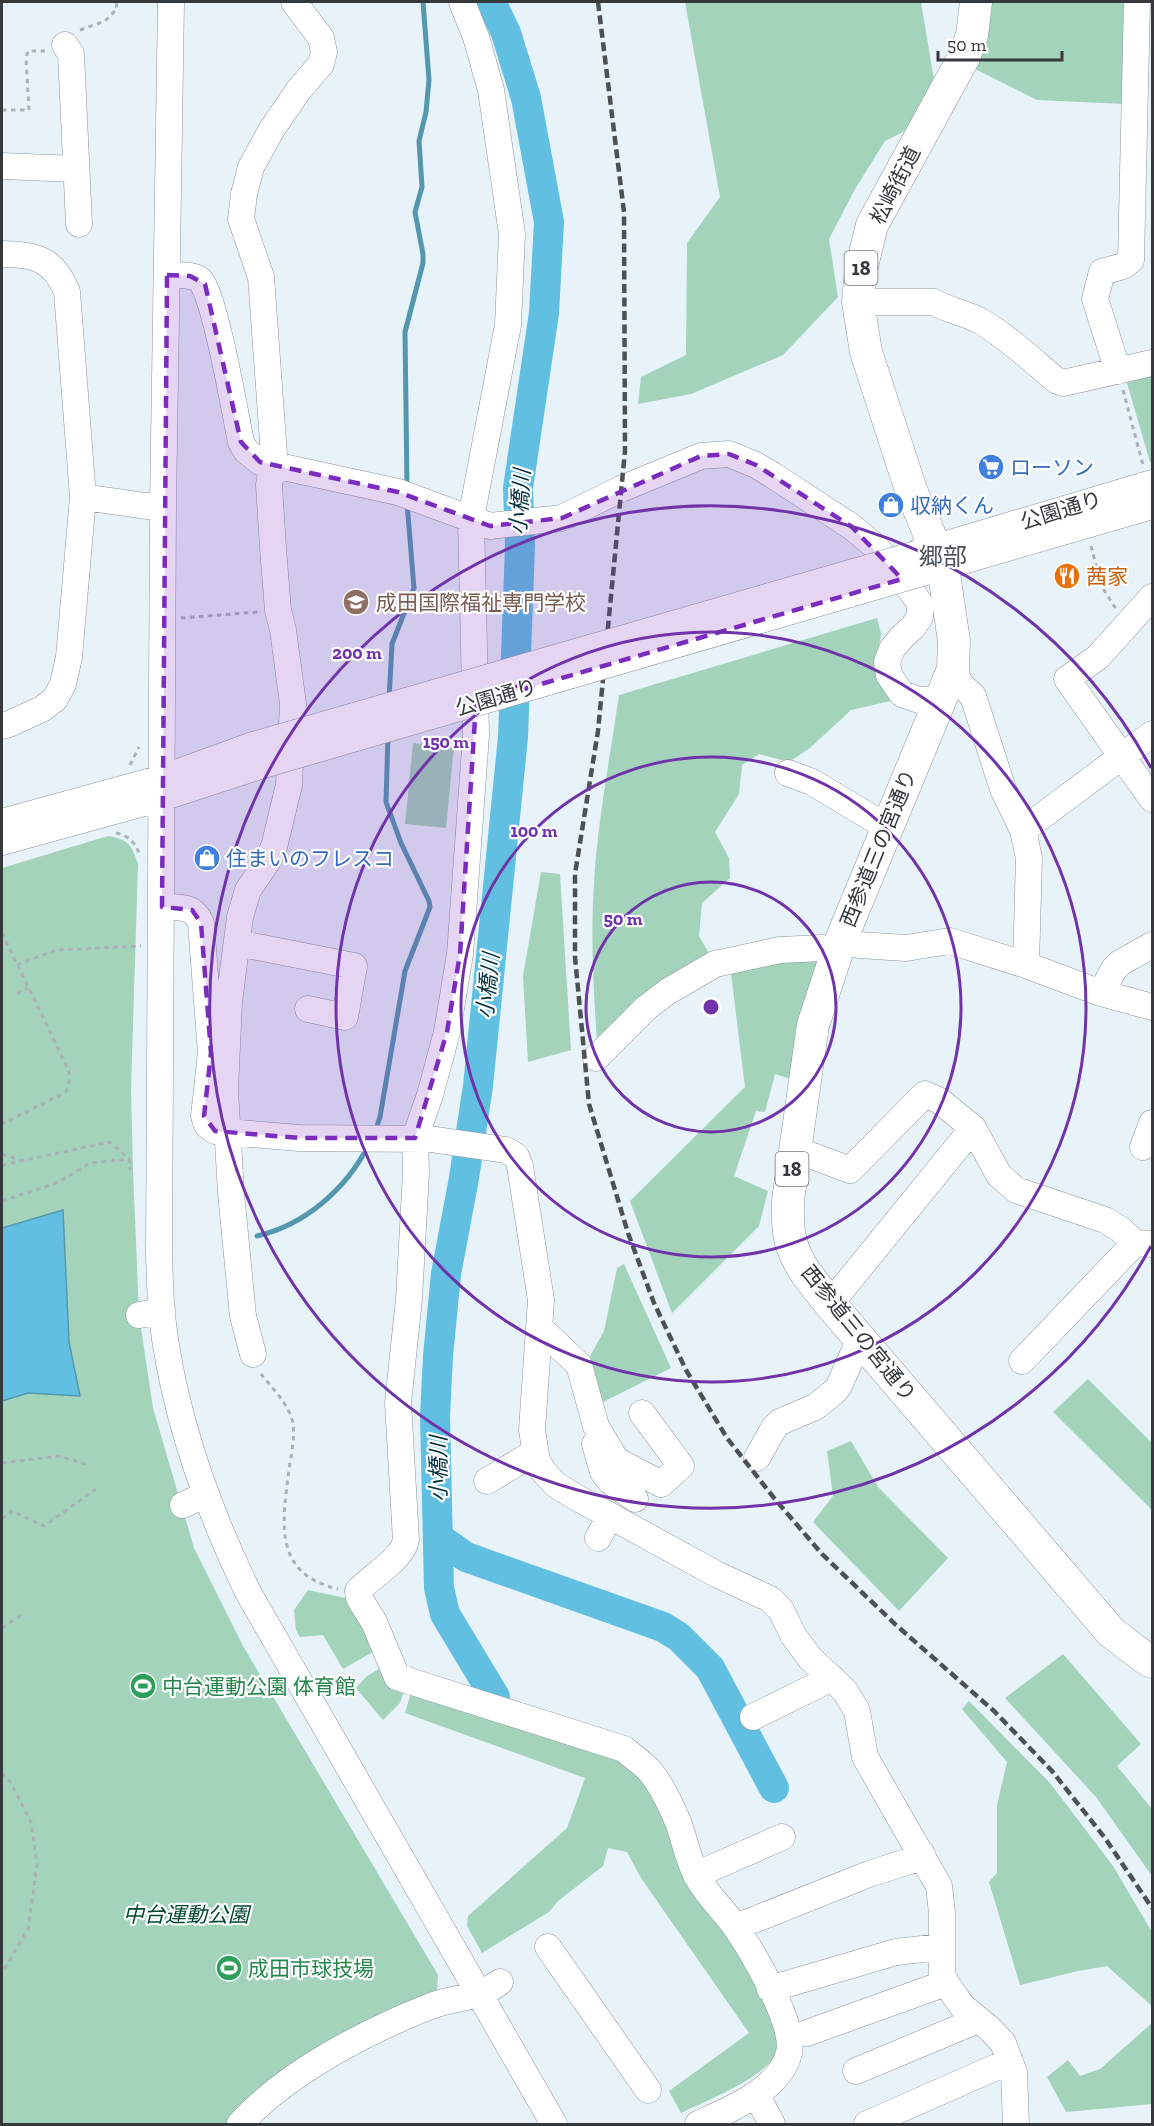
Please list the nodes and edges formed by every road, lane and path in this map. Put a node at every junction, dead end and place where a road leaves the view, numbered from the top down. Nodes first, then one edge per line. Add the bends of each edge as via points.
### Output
1 (116, 2) edge
2 (171, 2) edge
3 (294, 2) edge
4 (462, 2) edge
5 (976, 2) edge
6 (1137, 2) edge
7 (65, 45) junction
8 (1144, 50) edge
9 (1152, 83) edge
10 (2, 110) edge
11 (1145, 164) edge
12 (2, 166) edge
13 (76, 169) junction
14 (79, 224) dead end
15 (2, 254) edge
16 (167, 275) junction
17 (858, 302) junction
18 (1152, 363) edge
19 (1118, 371) junction
20 (272, 465) junction
21 (1148, 475) edge
22 (82, 497) junction
23 (163, 506) junction
24 (1152, 506) edge
25 (480, 522) junction
26 (1091, 544) dead end
27 (929, 561) junction
28 (1152, 597) edge
29 (278, 610) junction
30 (174, 619) dead end
31 (1126, 625) junction
32 (953, 669) junction
33 (940, 697) junction
34 (4, 717) edge
35 (1152, 734) edge
36 (141, 740) dead end
37 (1122, 756) junction
38 (127, 768) dead end
39 (788, 773) dead end
40 (162, 788) junction
41 (1152, 800) edge
42 (2, 822) edge
43 (887, 827) junction
44 (1023, 830) junction
45 (109, 832) dead end
46 (2, 842) edge
47 (142, 858) dead end
48 (162, 907) junction
49 (2, 933) edge
50 (237, 943) junction
51 (1152, 945) edge
52 (141, 946) dead end
53 (839, 946) junction
54 (1026, 964) junction
55 (1152, 964) edge
56 (17, 965) junction
57 (28, 988) junction
58 (1101, 993) junction
59 (17, 994) dead end
60 (1152, 1007) edge
61 (308, 1009) dead end
62 (596, 1058) dead end
63 (1152, 1123) edge
64 (2, 1124) edge
65 (973, 1128) junction
66 (229, 1132) junction
67 (423, 1138) junction
68 (1143, 1147) dead end
69 (794, 1149) junction
70 (2, 1154) edge
71 (129, 1159) junction
72 (21, 1161) junction
73 (2, 1165) edge
74 (130, 1170) dead end
75 (2, 1201) edge
76 (1144, 1243) edge
77 (830, 1304) junction
78 (539, 1327) junction
79 (864, 1343) junction
80 (253, 1354) joint
81 (1022, 1361) dead end
82 (642, 1413) dead end
83 (596, 1426) junction
84 (535, 1452) junction
85 (757, 1458) dead end
86 (2, 1463) edge
87 (89, 1465) dead end
88 (487, 1481) dead end
89 (96, 1489) dead end
90 (635, 1499) dead end
91 (610, 1516) junction
92 (2, 1519) edge
93 (598, 1538) dead end
94 (358, 1591) junction
95 (23, 1614) dead end
96 (2, 1628) edge
97 (1152, 1662) edge
98 (832, 1678) junction
99 (753, 1717) dead end
100 (2, 1773) edge
101 (782, 1837) dead end
102 (922, 1854) junction
103 (696, 1875) junction
104 (736, 1928) junction
105 (548, 1947) dead end
106 (940, 1947) junction
107 (2, 1973) edge
108 (946, 1983) junction
109 (490, 1989) junction
110 (770, 1989) junction
111 (978, 2020) junction
112 (807, 2033) dead end
113 (1010, 2061) junction
114 (856, 2071) dead end
115 (648, 2090) dead end
116 (745, 2100) junction
117 (240, 2124) edge
118 (554, 2124) edge
119 (698, 2124) edge
120 (772, 2124) edge
121 (867, 2124) edge
122 (1016, 2124) edge

1 - 7 path via 117,9 105,21 67,35
2 - 16 street
3 - 20 street via 321,38 324,52 321,64 272,129 251,167 241,219 261,277 272,400
4 - 25 street via 491,90 512,234 508,325
5 - 17 main road, 松崎街道 / 18 via 972,35 964,57 872,225
6 - 8 street
7 - 10 path via 52,51 28,51 29,110
7 - 13 street via 71,54
8 - 11 street
9 - 11 street
11 - 19 street via 1131,260 1102,272 1095,299
12 - 13 street
13 - 14 street
15 - 22 street via 43,260 55,269 67,292
16 - 20 street via 190,276 205,284 241,442 249,455
16 - 23 street
17 - 19 street via 934,302 971,317 1063,383
17 - 27 main road, 松崎街道 / 18 via 866,352 911,490
18 - 19 street
19 - 21 path
20 - 25 street via 406,495
20 - 29 street via 269,485
21 - 27 street, 公園通り
22 - 23 street
22 - 34 street via 69,657 63,684 55,699 42,709
23 - 40 street
24 - 27 street, 公園通り
25 - 33 street via 562,518 701,456 729,454 756,465 876,547 920,604 920,617 892,649 887,662 889,675 902,694 919,700
25 - 67 street via 476,735 460,954
26 - 31 path via 1102,587
27 - 32 main road, 西参道三の宮通り / 18 via 954,641
27 - 40 street, 公園通り, bridge via 257,756
28 - 31 street
29 - 30 path
29 - 50 street via 292,704 289,785 274,847 248,890
31 - 37 street via 1098,657 1067,679
32 - 33 main road, 西参道三の宮通り / 18
32 - 44 street via 961,685 973,696 1003,789
33 - 43 main road, 西参道三の宮通り / 18
35 - 37 street
36 - 38 path
37 - 41 street
37 - 44 street
39 - 43 street via 812,782
40 - 42 street, 公園通り
40 - 46 street, 公園通り
40 - 48 street
43 - 53 main road, 西参道三の宮通り / 18
44 - 54 street via 1029,858
45 - 47 path via 124,835 136,845
48 - 66 street via 192,910 201,923 212,1053 204,1116 215,1131
48 - 109 street via 159,1246 150,1313 181,1417 194,1500
49 - 56 path
50 - 61 street via 354,966 345,1017
50 - 66 street via 229,1002 225,1090
51 - 58 street via 1120,963
52 - 56 path via 56,950
53 - 54 street via 906,948 950,941
53 - 62 street via 780,950 715,964 646,1008
53 - 69 main road, 西参道三の宮通り / 18 via 813,1025
54 - 58 street
55 - 58 street
56 - 57 path
57 - 59 path
57 - 64 path via 69,1071 69,1082 66,1092
58 - 60 street
63 - 68 street
65 - 69 street via 926,1094 850,1170
65 - 76 street via 999,1175 1016,1190 1105,1220
65 - 77 street
66 - 67 street via 299,1138
66 - 80 street via 243,1316
67 - 78 street via 494,1147 516,1156 541,1300
67 - 94 street via 416,1173 398,1403 406,1540 401,1552
69 - 77 main road, 西参道三の宮通り / 18 via 788,1200 793,1248
70 - 72 path
71 - 72 path via 110,1142
71 - 74 path
71 - 75 path via 90,1163 59,1182
72 - 73 path
76 - 81 street
77 - 79 main road, 西参道三の宮通り / 18
78 - 83 street via 579,1365
78 - 84 street via 532,1430
79 - 85 street via 854,1352 834,1392 815,1407 780,1422
79 - 97 main road, 西参道三の宮通り / 18 via 1111,1632
80 - 94 path via 258,1369 293,1422 284,1539 293,1561 305,1576 322,1585
82 - 83 street via 681,1466 661,1484 616,1460
83 - 90 street via 593,1439 603,1472
84 - 88 street
84 - 91 street via 537,1461 555,1484
86 - 87 path via 60,1456
89 - 92 path via 44,1526 12,1510
91 - 93 street
91 - 98 street via 770,1599 782,1610 801,1647
94 - 103 street via 397,1677 624,1749 647,1768 677,1820
95 - 96 path
98 - 99 street
98 - 102 street via 857,1711 866,1757
100 - 107 path via 31,1822 37,1864 28,1929
101 - 103 street
102 - 104 street
102 - 106 street via 939,1886
103 - 104 street
104 - 110 street
105 - 115 street
106 - 108 street
106 - 110 street via 896,1952
108 - 111 street
108 - 112 street
109 - 117 street via 448,2000 347,2045 283,2085
109 - 118 street
110 - 116 street via 785,2019 790,2049 784,2066 768,2085
111 - 113 street via 1003,2043
111 - 114 street
113 - 121 street
113 - 122 street via 1016,2088
116 - 119 street
116 - 120 street

